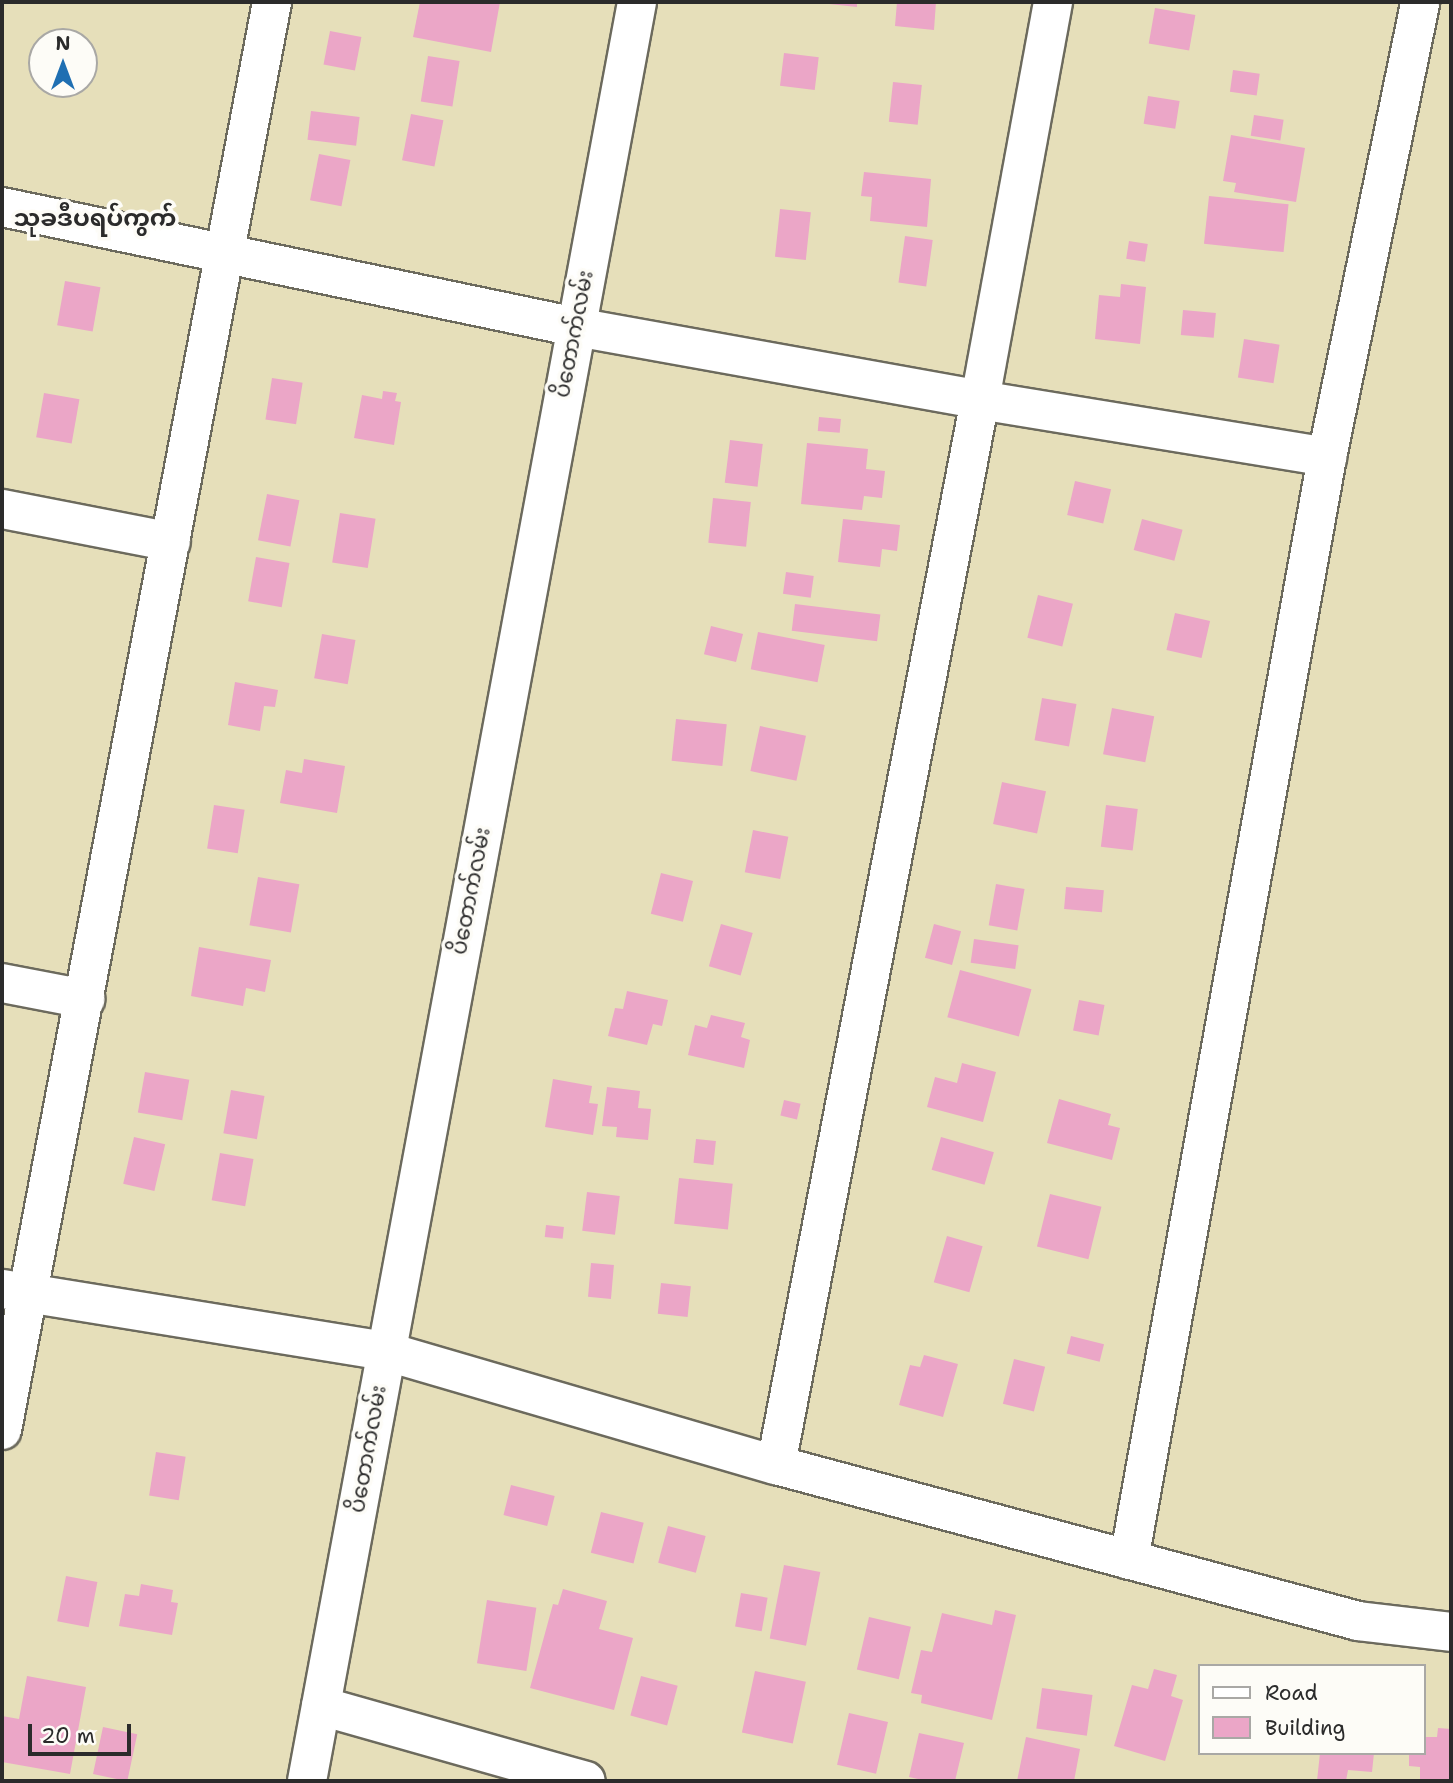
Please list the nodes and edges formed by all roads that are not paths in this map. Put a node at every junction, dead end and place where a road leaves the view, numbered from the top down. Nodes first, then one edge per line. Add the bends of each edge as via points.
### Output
1 (272, 2) edge
2 (637, 2) edge
3 (1053, 2) edge
4 (1420, 2) edge
5 (2, 206) edge
6 (225, 256) junction
7 (576, 327) junction
8 (980, 400) junction
9 (1326, 457) junction
10 (2, 509) edge
11 (171, 542) junction
12 (2, 983) edge
13 (85, 999) junction
14 (16, 1292) edge
15 (385, 1351) junction
16 (2, 1430) edge
17 (776, 1465) junction
18 (1129, 1560) junction
19 (1451, 1632) edge
20 (321, 1706) junction
21 (307, 1781) edge
22 (586, 1781) edge

1 - 6 street
2 - 7 street, ပိတောက်လမ်း
3 - 8 street
4 - 9 street
5 - 6 street
6 - 7 street
6 - 11 street
7 - 8 street
7 - 15 street, ပိတောက်လမ်း
8 - 9 street
8 - 17 street
9 - 18 street
10 - 11 street
11 - 13 street
12 - 13 street
13 - 14 street
14 - 15 street
14 - 16 street
15 - 17 street
15 - 20 street, ပိတောက်လမ်း
17 - 18 street
18 - 19 street via 1358,1621
20 - 21 street, ပိတောက်လမ်း
20 - 22 street

